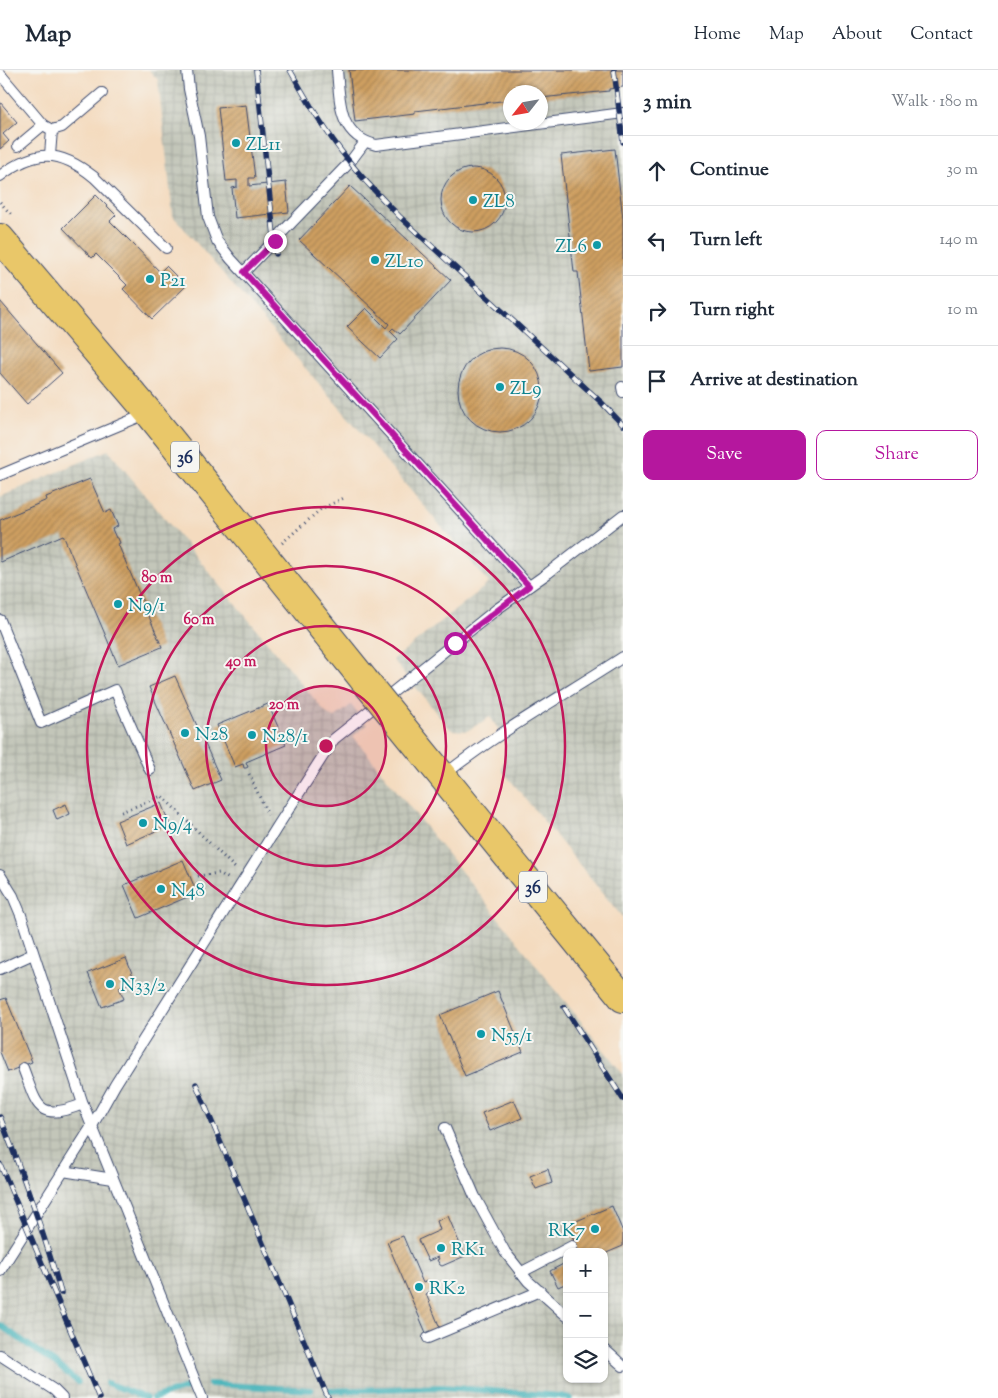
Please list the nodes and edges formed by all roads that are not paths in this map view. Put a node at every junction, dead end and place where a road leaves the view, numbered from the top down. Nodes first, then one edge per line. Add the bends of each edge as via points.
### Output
1 (187, 70) edge
2 (337, 70) edge
3 (0, 74) edge
4 (102, 93) dead end
5 (623, 113) edge
6 (48, 128) junction
7 (365, 142) junction
8 (18, 146) dead end
9 (50, 155) junction
10 (0, 176) edge
11 (0, 238) edge
12 (166, 248) dead end
13 (244, 272) junction
14 (149, 412) junction
15 (0, 475) edge
16 (623, 515) edge
17 (529, 586) junction
18 (0, 620) edge
19 (623, 657) edge
20 (150, 770) dead end
21 (442, 776) junction
22 (0, 876) edge
23 (33, 954) junction
24 (0, 969) edge
25 (623, 998) edge
26 (23, 1068) dead end
27 (83, 1104) junction
28 (92, 1126) junction
29 (445, 1128) dead end
30 (63, 1171) junction
31 (113, 1179) junction
32 (572, 1246) dead end
33 (0, 1271) edge
34 (520, 1273) junction
35 (540, 1291) junction
36 (563, 1312) edge
37 (428, 1338) dead end
38 (608, 1353) edge
39 (0, 1355) edge
40 (623, 1366) edge
41 (62, 1398) edge
42 (202, 1398) edge

1 - 13 lane via 210,226 223,249
2 - 7 lane via 343,116 348,127
3 - 6 lane
4 - 6 lane via 62,127
5 - 7 lane via 387,144
6 - 8 lane
6 - 9 lane
7 - 13 lane via 350,162
9 - 10 lane via 24,160
9 - 12 lane via 69,160 94,177
11 - 14 main road, 36
13 - 17 lane
14 - 15 lane
14 - 21 main road, 36, bridge
16 - 17 lane
17 - 28 lane via 334,739
18 - 20 lane via 41,723 115,690
19 - 21 lane
21 - 25 main road, 36
22 - 23 lane via 22,915
23 - 24 lane
23 - 27 lane
26 - 27 lane via 43,1110 58,1113
27 - 28 lane
28 - 30 lane
28 - 31 lane
29 - 34 lane via 475,1197
30 - 31 lane
30 - 33 lane
31 - 42 lane
32 - 34 lane
34 - 35 lane
35 - 36 lane
35 - 37 lane
38 - 40 lane
39 - 41 lane

